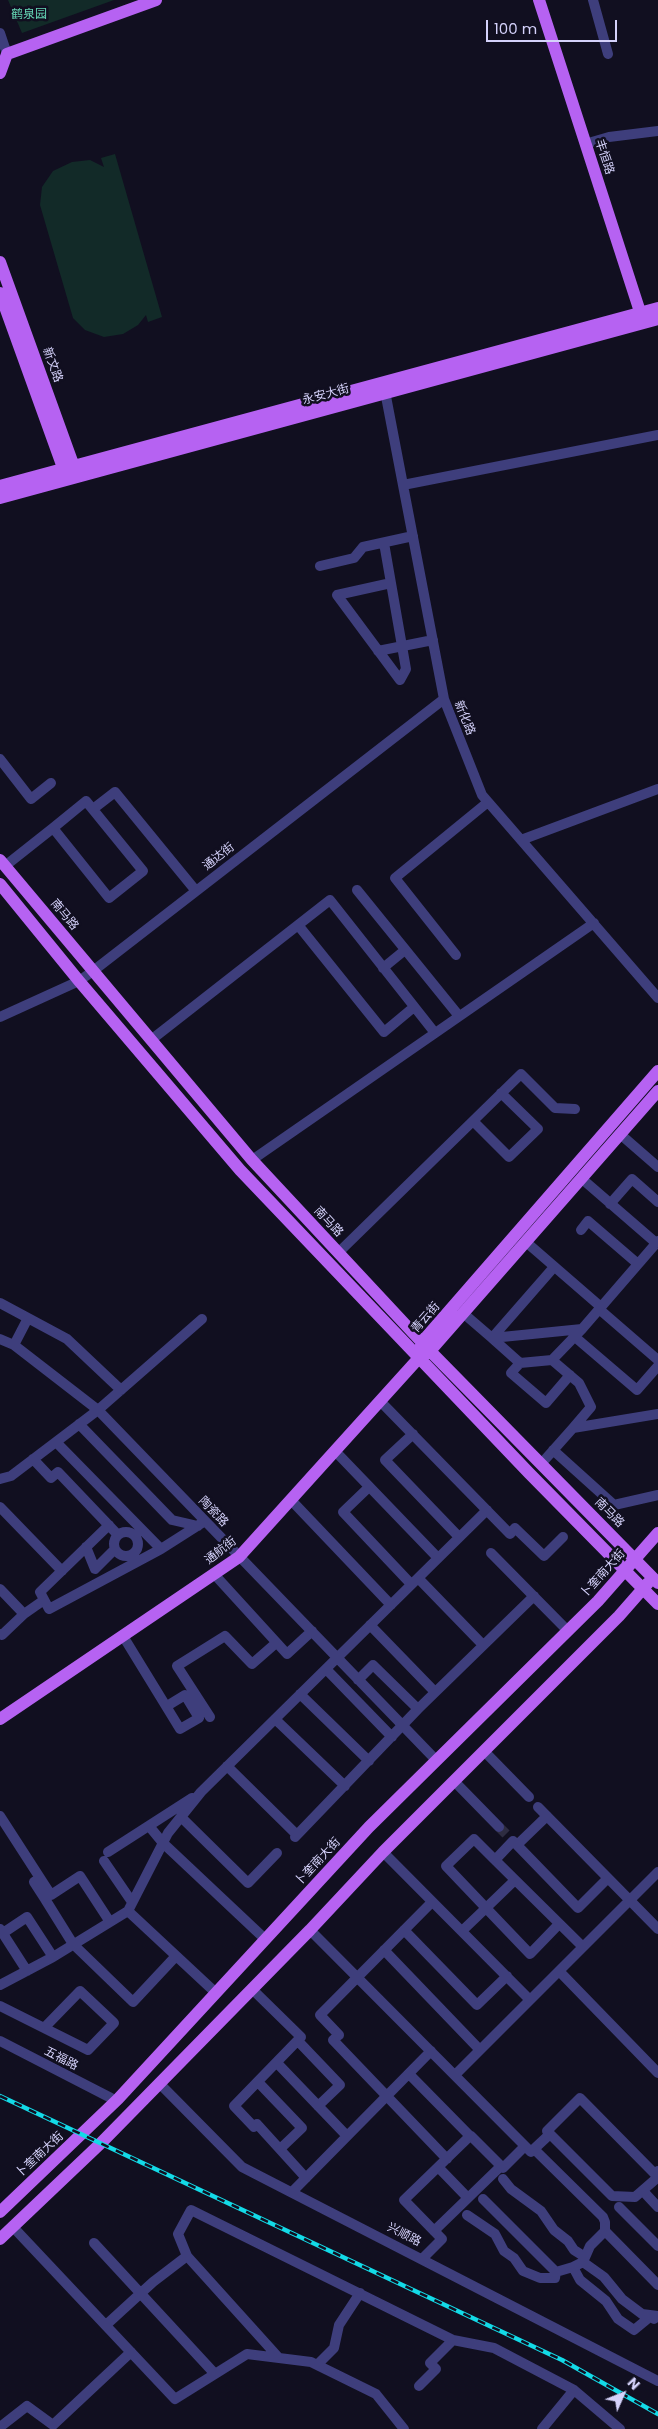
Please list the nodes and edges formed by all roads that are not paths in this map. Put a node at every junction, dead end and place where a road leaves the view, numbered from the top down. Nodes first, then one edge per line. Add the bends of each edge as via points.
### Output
1 (156, 0) edge
2 (539, 0) edge
3 (593, 0) edge
4 (0, 33) edge
5 (7, 54) junction
6 (608, 54) dead end
7 (0, 73) edge
8 (658, 131) edge
9 (585, 144) junction
10 (0, 262) edge
11 (0, 293) edge
12 (658, 308) edge
13 (642, 318) junction
14 (658, 319) edge
15 (385, 388) junction
16 (658, 435) edge
17 (71, 473) junction
18 (404, 485) junction
19 (0, 486) edge
20 (0, 498) edge
21 (413, 536) junction
22 (384, 543) junction
23 (320, 566) dead end
24 (391, 583) junction
25 (432, 640) junction
26 (402, 646) junction
27 (378, 651) junction
28 (444, 699) junction
29 (0, 759) edge
30 (51, 783) dead end
31 (658, 789) edge
32 (488, 802) junction
33 (93, 809) junction
34 (53, 828) junction
35 (521, 840) junction
36 (3, 863) edge
37 (0, 884) edge
38 (357, 890) dead end
39 (196, 891) junction
40 (594, 923) junction
41 (298, 925) junction
42 (405, 950) junction
43 (456, 955) dead end
44 (383, 968) junction
45 (93, 971) junction
46 (79, 981) junction
47 (658, 998) edge
48 (414, 1007) junction
49 (459, 1016) junction
50 (0, 1018) edge
51 (435, 1033) junction
52 (151, 1040) junction
53 (658, 1071) edge
54 (658, 1091) edge
55 (501, 1093) junction
56 (575, 1109) dead end
57 (473, 1121) junction
58 (620, 1134) junction
59 (252, 1160) junction
60 (658, 1167) edge
61 (581, 1178) junction
62 (658, 1202) edge
63 (610, 1204) junction
64 (581, 1230) dead end
65 (526, 1242) junction
66 (656, 1245) edge
67 (338, 1253) junction
68 (638, 1264) junction
69 (554, 1266) junction
70 (0, 1303) edge
71 (600, 1308) junction
72 (463, 1313) junction
73 (28, 1318) junction
74 (202, 1320) dead end
75 (578, 1333) junction
76 (492, 1338) junction
77 (0, 1339) edge
78 (14, 1345) junction
79 (426, 1347) junction
80 (418, 1359) junction
81 (552, 1360) junction
82 (658, 1360) edge
83 (520, 1363) junction
84 (656, 1371) edge
85 (570, 1376) junction
86 (121, 1390) junction
87 (380, 1400) junction
88 (98, 1410) junction
89 (658, 1414) edge
90 (79, 1424) junction
91 (573, 1428) junction
92 (413, 1434) junction
93 (56, 1442) junction
94 (553, 1450) junction
95 (335, 1451) junction
96 (33, 1459) junction
97 (540, 1464) junction
98 (0, 1479) edge
99 (369, 1487) junction
100 (658, 1495) edge
101 (291, 1500) junction
102 (0, 1507) edge
103 (487, 1510) junction
104 (201, 1524) junction
105 (109, 1525) junction
106 (658, 1533) edge
107 (118, 1535) junction
108 (563, 1537) dead end
109 (459, 1538) junction
110 (158, 1546) junction
111 (86, 1547) junction
112 (116, 1549) junction
113 (136, 1552) junction
114 (491, 1552) dead end
115 (239, 1557) junction
116 (438, 1558) junction
117 (635, 1559) junction
118 (625, 1570) junction
119 (62, 1571) junction
120 (214, 1574) junction
121 (656, 1578) edge
122 (415, 1581) junction
123 (0, 1589) edge
124 (643, 1589) junction
125 (534, 1596) junction
126 (44, 1600) junction
127 (658, 1604) edge
128 (391, 1605) junction
129 (24, 1614) junction
130 (370, 1625) junction
131 (568, 1631) junction
132 (312, 1632) junction
133 (1, 1635) edge
134 (123, 1636) junction
135 (276, 1643) junction
136 (483, 1645) junction
137 (337, 1658) junction
138 (326, 1669) junction
139 (358, 1680) junction
140 (435, 1692) junction
141 (300, 1694) junction
142 (167, 1706) dead end
143 (418, 1710) junction
144 (210, 1717) dead end
145 (0, 1719) edge
146 (276, 1719) junction
147 (402, 1725) junction
148 (392, 1737) junction
149 (484, 1751) junction
150 (436, 1760) junction
151 (369, 1761) junction
152 (227, 1766) junction
153 (454, 1781) junction
154 (345, 1786) junction
155 (201, 1792) junction
156 (529, 1797) dead end
157 (538, 1807) dead end
158 (0, 1816) edge
159 (547, 1816) junction
160 (181, 1817) junction
161 (149, 1826) junction
162 (499, 1827) tunnel mouth
163 (513, 1841) junction
164 (163, 1843) junction
165 (383, 1852) junction
166 (277, 1853) dead end
167 (494, 1860) junction
168 (658, 1872) edge
169 (608, 1878) junction
170 (515, 1880) junction
171 (48, 1897) junction
172 (630, 1900) junction
173 (432, 1902) junction
174 (130, 1907) junction
175 (486, 1908) junction
176 (110, 1922) junction
177 (560, 1924) junction
178 (658, 1929) edge
179 (310, 1930) junction
180 (404, 1930) junction
181 (1, 1931) edge
182 (462, 1932) junction
183 (265, 1939) junction
184 (74, 1944) junction
185 (583, 1947) junction
186 (384, 1950) junction
187 (176, 1956) junction
188 (53, 1957) junction
189 (27, 1971) junction
190 (558, 1971) junction
191 (507, 1976) junction
192 (357, 1977) junction
193 (0, 1984) edge
194 (252, 1989) junction
195 (216, 1993) junction
196 (530, 2000) junction
197 (0, 2006) edge
198 (44, 2028) junction
199 (0, 2041) edge
200 (298, 2041) junction
201 (480, 2050) junction
202 (431, 2051) junction
203 (277, 2063) junction
204 (658, 2073) edge
205 (409, 2074) junction
206 (456, 2075) junction
207 (258, 2082) junction
208 (159, 2083) junction
209 (387, 2096) junction
210 (111, 2098) dead end
211 (318, 2106) junction
212 (550, 2134) junction
213 (347, 2136) junction
214 (471, 2136) dead end
215 (530, 2148) junction
216 (280, 2149) junction
217 (447, 2159) junction
218 (501, 2166) junction
219 (438, 2167) junction
220 (657, 2174) edge
221 (306, 2178) junction
222 (503, 2179) dead end
223 (293, 2191) junction
224 (639, 2194) junction
225 (468, 2198) junction
226 (483, 2199) dead end
227 (658, 2207) edge
228 (619, 2208) junction
229 (0, 2212) edge
230 (467, 2215) dead end
231 (603, 2218) junction
232 (13, 2227) junction
233 (434, 2231) junction
234 (604, 2231) junction
235 (0, 2239) edge
236 (94, 2243) dead end
237 (658, 2246) edge
238 (187, 2256) junction
239 (422, 2258) junction
240 (584, 2260) junction
241 (573, 2267) junction
242 (556, 2272) junction
243 (658, 2284) edge
244 (140, 2293) junction
245 (360, 2293) junction
246 (656, 2317) edge
247 (106, 2325) junction
248 (452, 2340) junction
249 (131, 2352) junction
250 (279, 2358) junction
251 (317, 2365) junction
252 (215, 2374) junction
253 (658, 2381) edge
254 (419, 2386) dead end
255 (574, 2390) junction
256 (6, 2426) edge
257 (404, 2429) edge
258 (542, 2429) edge
259 (620, 2429) edge

1 - 5 main road
2 - 9 main road, 丰恒路
3 - 6 street
4 - 5 street
5 - 7 main road
8 - 9 street via 609,137
9 - 13 main road, 丰恒路
10 - 17 main road, 新文路
11 - 17 main road, 新文路
12 - 13 main road, 永安大街
13 - 14 main road, 永安大街
13 - 15 main road, 永安大街
15 - 17 main road, 永安大街
15 - 18 street, 新化路
16 - 18 street
17 - 19 main road, 永安大街
17 - 20 main road, 永安大街
18 - 21 street, 新化路
21 - 22 street
21 - 25 street, 新化路
22 - 23 street via 363,548 354,558
22 - 24 street
24 - 26 street
24 - 27 street via 337,596
25 - 26 street
25 - 28 street, 新化路
26 - 27 street
26 - 27 street via 406,669 400,680
28 - 32 street, 新化路 via 482,795
28 - 39 street, 通达街
29 - 30 street via 31,799
31 - 35 street
32 - 35 street, 新化路
32 - 43 street via 395,878
33 - 34 street via 86,801
33 - 34 street via 143,871 110,898
33 - 39 street via 115,792
34 - 36 street
35 - 40 street, 新化路
36 - 45 main road, 南马路
37 - 46 main road
38 - 42 street
39 - 45 street, 通达街
40 - 47 street, 新化路
40 - 49 street
41 - 44 street via 330,900
41 - 48 street via 384,1032
41 - 52 street
42 - 44 street
42 - 49 street
44 - 48 street
45 - 46 street, 通达街
45 - 52 main road, 南马路
46 - 50 street, 通达街
46 - 80 main road via 240,1170
48 - 51 street
49 - 51 street
51 - 59 street
52 - 59 main road, 南马路
53 - 79 main road, 青云街
54 - 58 main road, 青云街
55 - 56 street via 520,1074 555,1108
55 - 57 street
55 - 57 street via 538,1129 510,1157
57 - 67 street
58 - 60 street
58 - 61 main road, 青云街
59 - 67 main road, 南马路
61 - 63 street
61 - 65 main road, 青云街
62 - 63 street via 632,1179
63 - 66 street
64 - 68 street via 588,1221
65 - 69 street
65 - 72 main road, 青云街
66 - 68 street
67 - 79 main road, 南马路
68 - 71 street
69 - 71 street
69 - 76 street
70 - 73 street
71 - 75 street
71 - 82 street
72 - 76 street
72 - 79 main road, 青云街
73 - 78 street
73 - 86 street via 67,1339
74 - 86 street
75 - 76 street
75 - 81 street
75 - 84 street via 637,1390
76 - 83 street
77 - 78 street, 陶瓷路
78 - 88 street, 陶瓷路
79 - 80 main road, 青云街
79 - 97 main road, 南马路
80 - 87 main road, 通航街
80 - 118 main road
81 - 83 street
81 - 85 street
83 - 85 street via 511,1373 546,1403
85 - 91 street via 579,1383 591,1407
86 - 88 street
87 - 92 street
87 - 95 main road, 通航街
88 - 90 street
88 - 104 street, 陶瓷路
89 - 91 street
90 - 93 street
90 - 104 street via 172,1520
91 - 94 street
92 - 103 street
92 - 109 street via 385,1460
93 - 96 street
93 - 110 street
94 - 97 street
94 - 100 street via 614,1505
95 - 99 street
95 - 101 main road, 通航街
96 - 98 street via 11,1476
96 - 105 street via 51,1478 58,1472
97 - 117 main road, 南马路
99 - 116 street
99 - 122 street via 343,1512
101 - 115 main road, 通航街
101 - 128 street
102 - 119 street
103 - 108 street via 510,1534 515,1528 544,1556
103 - 109 street
104 - 110 street
104 - 115 street, 陶瓷路
105 - 107 street
105 - 111 street
106 - 117 main road, 卜奎南大街
107 - 112 street
107 - 113 street via 129,1532 136,1536
109 - 116 street
110 - 113 street
110 - 126 street via 49,1608
111 - 112 street via 94,1569
111 - 119 street
112 - 113 street via 125,1556
114 - 125 street
115 - 120 main road, 通航街
115 - 132 street, 陶瓷路
116 - 122 street
117 - 118 main road, 卜奎南大街
117 - 121 main road, 南马路
118 - 124 main road
118 - 131 main road, 卜奎南大街
119 - 126 street via 40,1592
120 - 134 main road, 通航街
120 - 135 street
121 - 124 main road
122 - 128 street
122 - 136 street
123 - 129 street
124 - 127 main road
124 - 149 main road
125 - 131 street
125 - 136 street
126 - 129 street
128 - 130 street
129 - 133 street
130 - 137 street
130 - 140 street
131 - 150 main road, 卜奎南大街
132 - 135 street via 287,1654
132 - 137 street, 陶瓷路
134 - 142 street
134 - 145 main road, 通航街
135 - 144 street via 252,1664 225,1636 177,1666
136 - 140 street
137 - 138 street
137 - 139 street, 陶瓷路
138 - 141 street
138 - 148 street
139 - 143 street via 373,1665
139 - 147 street, 陶瓷路
140 - 143 street
141 - 146 street
141 - 151 street
143 - 147 street
146 - 152 street
146 - 154 street
147 - 148 street
147 - 150 street, 陶瓷路
148 - 151 street
149 - 153 main road
149 - 156 street
150 - 183 main road, 卜奎南大街 via 369,1826
151 - 154 street
152 - 154 street via 296,1836
152 - 155 street
153 - 162 street
153 - 165 main road
155 - 160 street
155 - 161 street
157 - 159 street
158 - 171 street via 40,1878
159 - 163 street
159 - 169 street
160 - 164 street
160 - 166 street via 248,1883
161 - 164 street
161 - 174 street via 106,1857
163 - 167 street
163 - 169 street via 578,1908
164 - 174 street
164 - 183 street
165 - 173 street
165 - 179 main road
167 - 170 street
167 - 175 street via 474,1839 446,1866
168 - 172 street
169 - 172 street
170 - 175 street
170 - 177 street
171 - 176 street via 80,1876
171 - 184 street
172 - 178 street
172 - 185 street
173 - 180 street
173 - 182 street
174 - 176 street
174 - 187 street
175 - 177 street via 530,1954
175 - 182 street
176 - 184 street
177 - 185 street
179 - 192 street
179 - 194 main road
180 - 186 street
180 - 191 street via 477,2005
181 - 188 street via 27,1917
181 - 189 street
182 - 191 street
183 - 195 main road, 卜奎南大街
184 - 187 street via 132,2002
184 - 188 street
185 - 190 street
186 - 192 street
186 - 201 street
187 - 195 street
188 - 189 street
189 - 193 street
190 - 196 street
190 - 204 street
191 - 196 street
192 - 202 street
192 - 209 street via 320,2015 339,2035 333,2040
194 - 200 street via 302,2037
194 - 208 main road
195 - 229 main road, 卜奎南大街 via 118,2099
196 - 201 street
197 - 198 street
198 - 198 street via 88,2050 114,2023 80,1991
199 - 210 street, 五福路
200 - 203 street
200 - 211 street via 340,2085
201 - 206 street
202 - 205 street
202 - 206 street
203 - 207 street
203 - 211 street
205 - 209 street
205 - 217 street via 470,2136
206 - 215 street
207 - 216 street via 302,2128
207 - 216 street via 234,2106 254,2127 257,2124
208 - 223 street, 兴顺路 via 242,2167
208 - 232 main road
209 - 213 street
209 - 217 street
211 - 213 street
212 - 215 street
212 - 220 street via 547,2131 580,2098
212 - 224 street via 612,2196
213 - 221 street
214 - 218 street
215 - 218 street via 503,2168
215 - 231 street
216 - 221 street
217 - 219 street
218 - 225 street
219 - 225 street
219 - 233 street via 404,2200
220 - 224 street
221 - 223 street
222 - 240 street via 510,2189 541,2211 554,2230
223 - 239 street, 兴顺路
224 - 227 street
224 - 228 street
225 - 233 street
226 - 242 street
228 - 231 street
228 - 237 street
230 - 242 street via 495,2234 504,2251 523,2271 540,2278 555,2278
231 - 234 street via 606,2222
232 - 235 main road
232 - 247 street
233 - 239 street via 442,2239
234 - 240 street via 590,2246
234 - 243 street
236 - 244 street
238 - 244 street
238 - 245 street via 178,2234 191,2210
238 - 250 street
239 - 253 street, 兴顺路
240 - 241 street
240 - 246 street via 622,2299 642,2314
241 - 242 street
241 - 246 street via 580,2280 606,2302 618,2319 634,2330
244 - 247 street
244 - 252 street
245 - 248 street
245 - 251 street via 339,2325 334,2348
247 - 249 street
248 - 254 street via 430,2364 436,2369
248 - 255 street via 494,2348
249 - 252 street via 175,2399
249 - 256 street via 53,2425 27,2406
250 - 251 street
250 - 252 street via 247,2354
251 - 257 street via 376,2394
255 - 258 street
255 - 259 street

